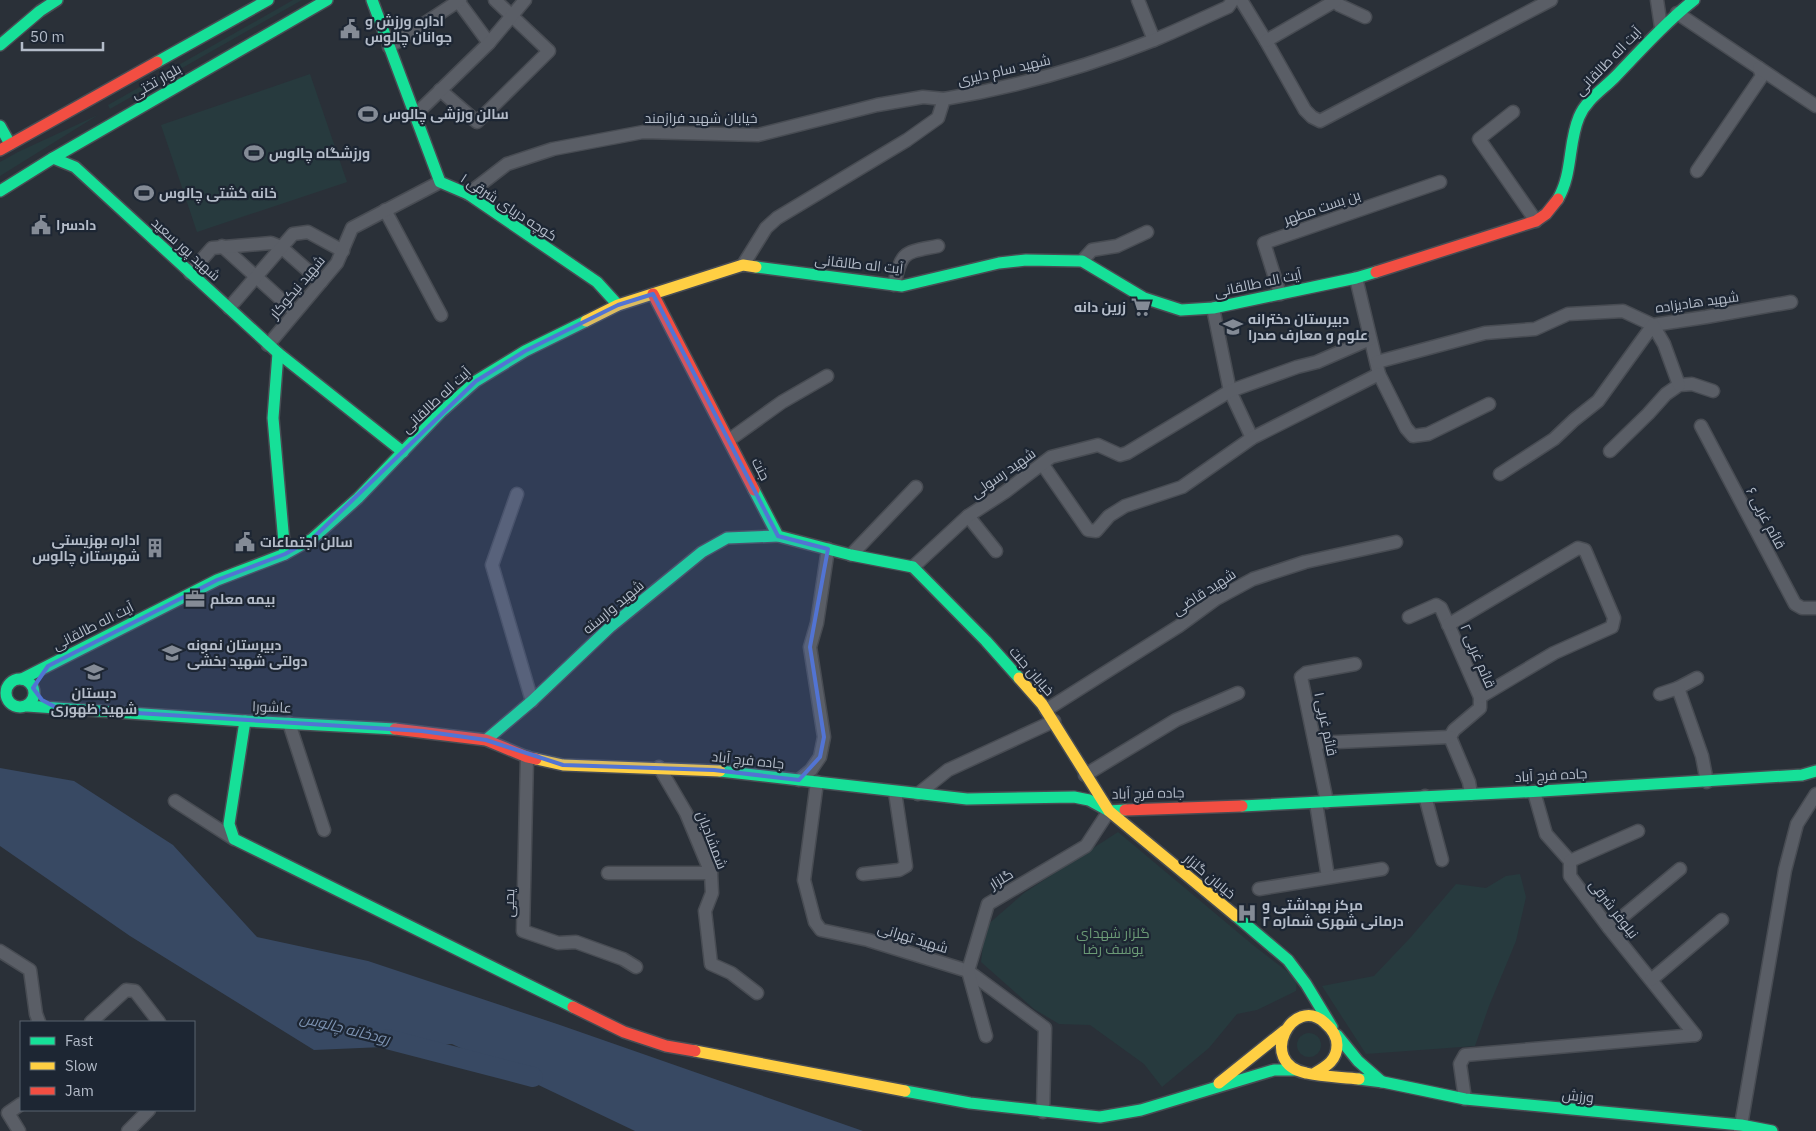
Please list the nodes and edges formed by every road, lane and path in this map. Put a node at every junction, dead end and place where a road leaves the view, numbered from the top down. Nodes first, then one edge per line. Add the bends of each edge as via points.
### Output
1 (57, 0) edge
2 (267, 0) edge
3 (327, 0) edge
4 (372, 0) edge
5 (495, 0) edge
6 (525, 0) edge
7 (1138, 0) edge
8 (1233, 0) edge
9 (1241, 0) edge
10 (1551, 0) edge
11 (1657, 0) edge
12 (1694, 0) edge
13 (459, 1) edge
14 (1334, 1) edge
15 (1677, 13) junction
16 (513, 16) junction
17 (1364, 17) dead end
18 (1661, 27) junction
19 (1154, 40) junction
20 (1266, 41) junction
21 (489, 43) junction
22 (0, 45) edge
23 (389, 47) junction
24 (1759, 68) junction
25 (440, 90) junction
26 (944, 99) junction
27 (1816, 106) edge
28 (1513, 112) dead end
29 (415, 115) junction
30 (0, 126) edge
31 (77, 144) junction
32 (5, 147) edge
33 (53, 158) junction
34 (75, 167) junction
35 (1697, 172) dead end
36 (440, 182) junction
37 (1440, 182) dead end
38 (0, 191) edge
39 (468, 194) junction
40 (385, 210) junction
41 (1536, 221) junction
42 (1148, 232) dead end
43 (222, 246) junction
44 (938, 246) dead end
45 (281, 247) junction
46 (343, 251) junction
47 (1082, 261) junction
48 (743, 265) junction
49 (190, 273) junction
50 (256, 277) junction
51 (1356, 278) junction
52 (321, 282) junction
53 (894, 285) junction
54 (653, 294) junction
55 (1280, 294) junction
56 (1791, 302) dead end
57 (618, 305) junction
58 (229, 308) junction
59 (1213, 308) junction
60 (295, 312) junction
61 (441, 315) dead end
62 (1653, 325) junction
63 (1370, 339) junction
64 (273, 349) junction
65 (1378, 368) junction
66 (827, 376) dead end
67 (1679, 385) junction
68 (1713, 391) dead end
69 (1230, 392) junction
70 (1489, 404) dead end
71 (1701, 426) dead end
72 (1252, 438) junction
73 (729, 440) junction
74 (1610, 451) dead end
75 (403, 452) junction
76 (1043, 464) junction
77 (1500, 474) dead end
78 (916, 487) dead end
79 (517, 494) dead end
80 (968, 516) junction
81 (778, 536) junction
82 (1396, 542) dead end
83 (828, 549) junction
84 (996, 551) dead end
85 (285, 554) junction
86 (851, 555) junction
87 (913, 566) junction
88 (1816, 608) edge
89 (1409, 617) dead end
90 (1448, 625) junction
91 (1355, 664) dead end
92 (48, 666) junction
93 (1697, 678) dead end
94 (22, 679) junction
95 (3, 687) edge
96 (1678, 688) junction
97 (33, 690) junction
98 (1238, 693) dead end
99 (1660, 694) dead end
100 (1480, 698) junction
101 (532, 701) junction
102 (4, 702) edge
103 (26, 706) junction
104 (57, 708) junction
105 (1046, 710) junction
106 (245, 722) junction
107 (1054, 722) junction
108 (289, 723) junction
109 (1450, 738) junction
110 (486, 740) junction
111 (1315, 743) junction
112 (528, 757) junction
113 (660, 767) junction
114 (1816, 770) edge
115 (1085, 775) junction
116 (1802, 775) junction
117 (798, 780) junction
118 (817, 782) junction
119 (1707, 782) junction
120 (895, 792) junction
121 (1534, 792) junction
122 (1816, 793) edge
123 (918, 794) junction
124 (1472, 794) junction
125 (1425, 796) junction
126 (175, 801) dead end
127 (1321, 802) junction
128 (1109, 811) junction
129 (324, 830) dead end
130 (1638, 831) dead end
131 (234, 839) junction
132 (1442, 860) dead end
133 (1570, 861) junction
134 (1680, 869) dead end
135 (1382, 870) dead end
136 (608, 873) dead end
137 (711, 874) junction
138 (863, 874) dead end
139 (1328, 877) junction
140 (1259, 889) dead end
141 (1722, 920) dead end
142 (1609, 928) junction
143 (0, 951) edge
144 (636, 967) dead end
145 (968, 971) junction
146 (1651, 980) junction
147 (1310, 989) junction
148 (757, 993) dead end
149 (1297, 1019) junction
150 (39, 1021) edge
151 (92, 1021) edge
152 (158, 1021) edge
153 (1284, 1031) junction
154 (1335, 1031) junction
155 (986, 1036) dead end
156 (1296, 1070) junction
157 (1315, 1073) junction
158 (1383, 1082) junction
159 (1213, 1088) junction
160 (1465, 1100) junction
161 (20, 1105) edge
162 (148, 1111) edge
163 (1043, 1112) junction
164 (1668, 1125) edge
165 (1741, 1128) edge
166 (19, 1131) edge
167 (128, 1131) edge
168 (1772, 1131) edge

1 - 22 street
2 - 32 street, بلوار تختی
3 - 31 street, بلوار تختی
4 - 23 street, کوچه دریای شرقی ۱
5 - 16 street
6 - 16 street
7 - 19 street
8 - 19 street, شهید سام دلیری via 1228,7
9 - 20 street
10 - 20 street via 1320,122 1305,110
11 - 18 street
12 - 15 street, آیت اله طالقانی
13 - 21 street
13 - 23 street
14 - 17 street
14 - 20 street
15 - 18 street, آیت اله طالقانی
15 - 24 street
16 - 21 street
16 - 25 street via 548,51 476,122
18 - 41 street, آیت اله طالقانی via 1591,98 1578,116 1567,178 1555,205
19 - 26 street, شهید سام دلیری via 1056,74
21 - 25 street
23 - 29 street, کوچه دریای شرقی ۱
24 - 27 street
24 - 35 street via 1762,76
25 - 29 street
26 - 39 street, خیابان شهید فرازمند via 923,97 876,104 758,135 643,132 553,149 507,164
26 - 48 street, شهید سام دلیری via 938,118 915,135 777,218 766,228
28 - 41 street via 1479,139
29 - 36 street, کوچه دریای شرقی ۱
30 - 32 street
31 - 33 street, بلوار تختی
31 - 34 street via 73,157
33 - 34 street, شهید پور سعید
33 - 38 street, بلوار تختی
34 - 49 street, شهید پور سعید
36 - 39 street, کوچه دریای شرقی ۱
36 - 40 street, شهید نیکوکار
37 - 55 street, بن بست مطهر via 1264,243
39 - 57 street, کوچه دریای شرقی ۱ via 597,282
40 - 46 street, شهید نیکوکار via 352,228
40 - 61 street
41 - 51 street, آیت اله طالقانی
42 - 47 street via 1117,246 1092,250
43 - 45 street via 271,243
43 - 49 street via 212,248
43 - 50 street
44 - 53 street via 909,252 899,262
45 - 46 street via 293,234 308,232
45 - 50 street
45 - 52 street
46 - 52 street, شهید نیکوکار
47 - 53 street, آیت اله طالقانی via 999,262 902,286
47 - 59 street, آیت اله طالقانی via 1144,298 1181,310
48 - 53 street, آیت اله طالقانی
48 - 54 street, آیت اله طالقانی
49 - 58 street, شهید پور سعید
50 - 58 street
50 - 60 street
51 - 55 street, آیت اله طالقانی
51 - 63 street
52 - 60 street, شهید نیکوکار
54 - 57 street, آیت اله طالقانی
54 - 73 street, جنت
55 - 59 street, آیت اله طالقانی
56 - 62 street, شهید هادیزاده
57 - 75 street, آیت اله طالقانی via 525,351 476,381
58 - 64 street, شهید پور سعید
59 - 69 street
60 - 64 street, شهید نیکوکار
62 - 65 street, شهید هادیزاده via 1623,311 1568,314 1535,329 1485,333
62 - 67 street via 1664,344
62 - 77 street via 1598,401 1554,439
63 - 65 street
63 - 69 street, شهید رسولی via 1317,362
64 - 75 street, شهید پور سعید
64 - 85 street via 273,418
65 - 70 street via 1406,428 1413,436 1428,434
65 - 72 street, شهید هادیزاده
66 - 73 street via 782,402
67 - 68 street via 1692,384
67 - 74 street
69 - 72 street
69 - 76 street, شهید رسولی via 1127,453 1120,455 1098,446 1051,457
71 - 88 street, قائم غربی ۶ via 1795,604 1802,608
72 - 76 street, شهید هادیزاده via 1182,487 1126,506 1109,516 1096,531 1088,530
73 - 81 street, جنت
75 - 85 street, آیت اله طالقانی via 312,539
76 - 80 street, شهید رسولی
78 - 86 street
79 - 101 street via 492,565
80 - 84 street
80 - 87 street, شهید رسولی
81 - 83 street
81 - 101 street, شهید وارسته via 726,538 702,552 610,627
82 - 105 street, شهید قاضی via 1305,562 1253,579 1216,599
83 - 86 street
83 - 117 street via 817,624 810,647 824,737 820,757
85 - 92 street, آیت اله طالقانی via 217,580
86 - 87 street
87 - 105 street, خیابان جنت via 986,641
89 - 90 street, قائم غربی ۲ via 1436,605 1441,608
90 - 100 street, قائم غربی ۲
90 - 100 street via 1578,548 1585,550 1614,618 1612,627 1554,653
91 - 111 street, قائم غربی ۱ via 1306,672 1301,678
92 - 94 street, آیت اله طالقانی
92 - 97 street
93 - 96 street
94 - 95 street via 13,680
94 - 97 street
95 - 102 street
96 - 99 street
96 - 119 street via 1702,756
97 - 103 street via 32,701
97 - 104 street via 42,700
98 - 115 street via 1176,720
100 - 109 street, قائم غربی ۲ via 1480,708 1454,730
101 - 110 street, شهید وارسته
102 - 103 street via 19,708
103 - 104 street, عاشورا
104 - 106 street, عاشورا
105 - 107 street, خیابان جنت
106 - 108 street, عاشورا
106 - 131 street via 229,824
107 - 115 street, خیابان جنت
107 - 123 street via 948,770
108 - 110 street, عاشورا via 422,731
108 - 129 street
109 - 111 street
109 - 124 street
110 - 112 street, جاده فرج آباد
111 - 127 street, قائم غربی ۱
112 - 113 street, جاده فرج آباد via 563,766
112 - 144 street, یحیی via 523,932 558,943 576,942
113 - 117 street, جاده فرج آباد
113 - 137 street, شمشادیان via 686,814
114 - 116 street, جاده فرج آباد
115 - 128 street, خیابان جنت
116 - 119 street, جاده فرج آباد
116 - 122 street
117 - 118 street, جاده فرج آباد
118 - 120 street, جاده فرج آباد
118 - 145 street, شهید تهرانی via 804,880 815,922 821,930 868,940
119 - 121 street, جاده فرج آباد
120 - 123 street, جاده فرج آباد
120 - 138 street via 906,866 899,870
121 - 124 street, جاده فرج آباد
121 - 133 street, نیلوفر شرقی via 1546,834
122 - 165 street via 1797,824 1785,870
123 - 128 street, جاده فرج آباد via 967,799 1074,797 1089,800
124 - 125 street, جاده فرج آباد
125 - 127 street, جاده فرج آباد
125 - 132 street
126 - 131 street
127 - 128 street, جاده فرج آباد
127 - 139 street, قائم غربی ۱
128 - 145 street, گلزار via 1086,846 988,904
128 - 147 street, خیابان گلزار via 1288,960
130 - 133 street
131 - 163 street via 624,1032 666,1046 970,1103
133 - 142 street, نیلوفر شرقی via 1570,876
134 - 142 street
135 - 139 street
136 - 137 street
137 - 148 street, شمشادیان via 712,893 705,911 711,964 731,973
139 - 140 street
141 - 146 street
142 - 146 street, نیلوفر شرقی
143 - 150 street via 30,970
145 - 155 street
145 - 163 street, شهید تهرانی via 1045,1028
146 - 160 street, نیلوفر شرقی via 1695,1035 1465,1055 1460,1064
147 - 149 street
147 - 154 street, خیابان گلزار
149 - 153 street
149 - 154 street via 1316,1016
151 - 152 street via 126,990 135,990
153 - 156 street via 1281,1048 1284,1057
153 - 159 street
154 - 157 street via 1336,1055 1324,1070
154 - 158 street via 1358,1061
156 - 157 street
156 - 159 street via 1274,1070
157 - 158 street, ورزش
158 - 160 street, ورزش
159 - 163 street via 1141,1110 1100,1117
160 - 164 street, ورزش
161 - 166 street via 8,1113
162 - 167 street
164 - 165 street, ورزش
165 - 168 street, ورزش

